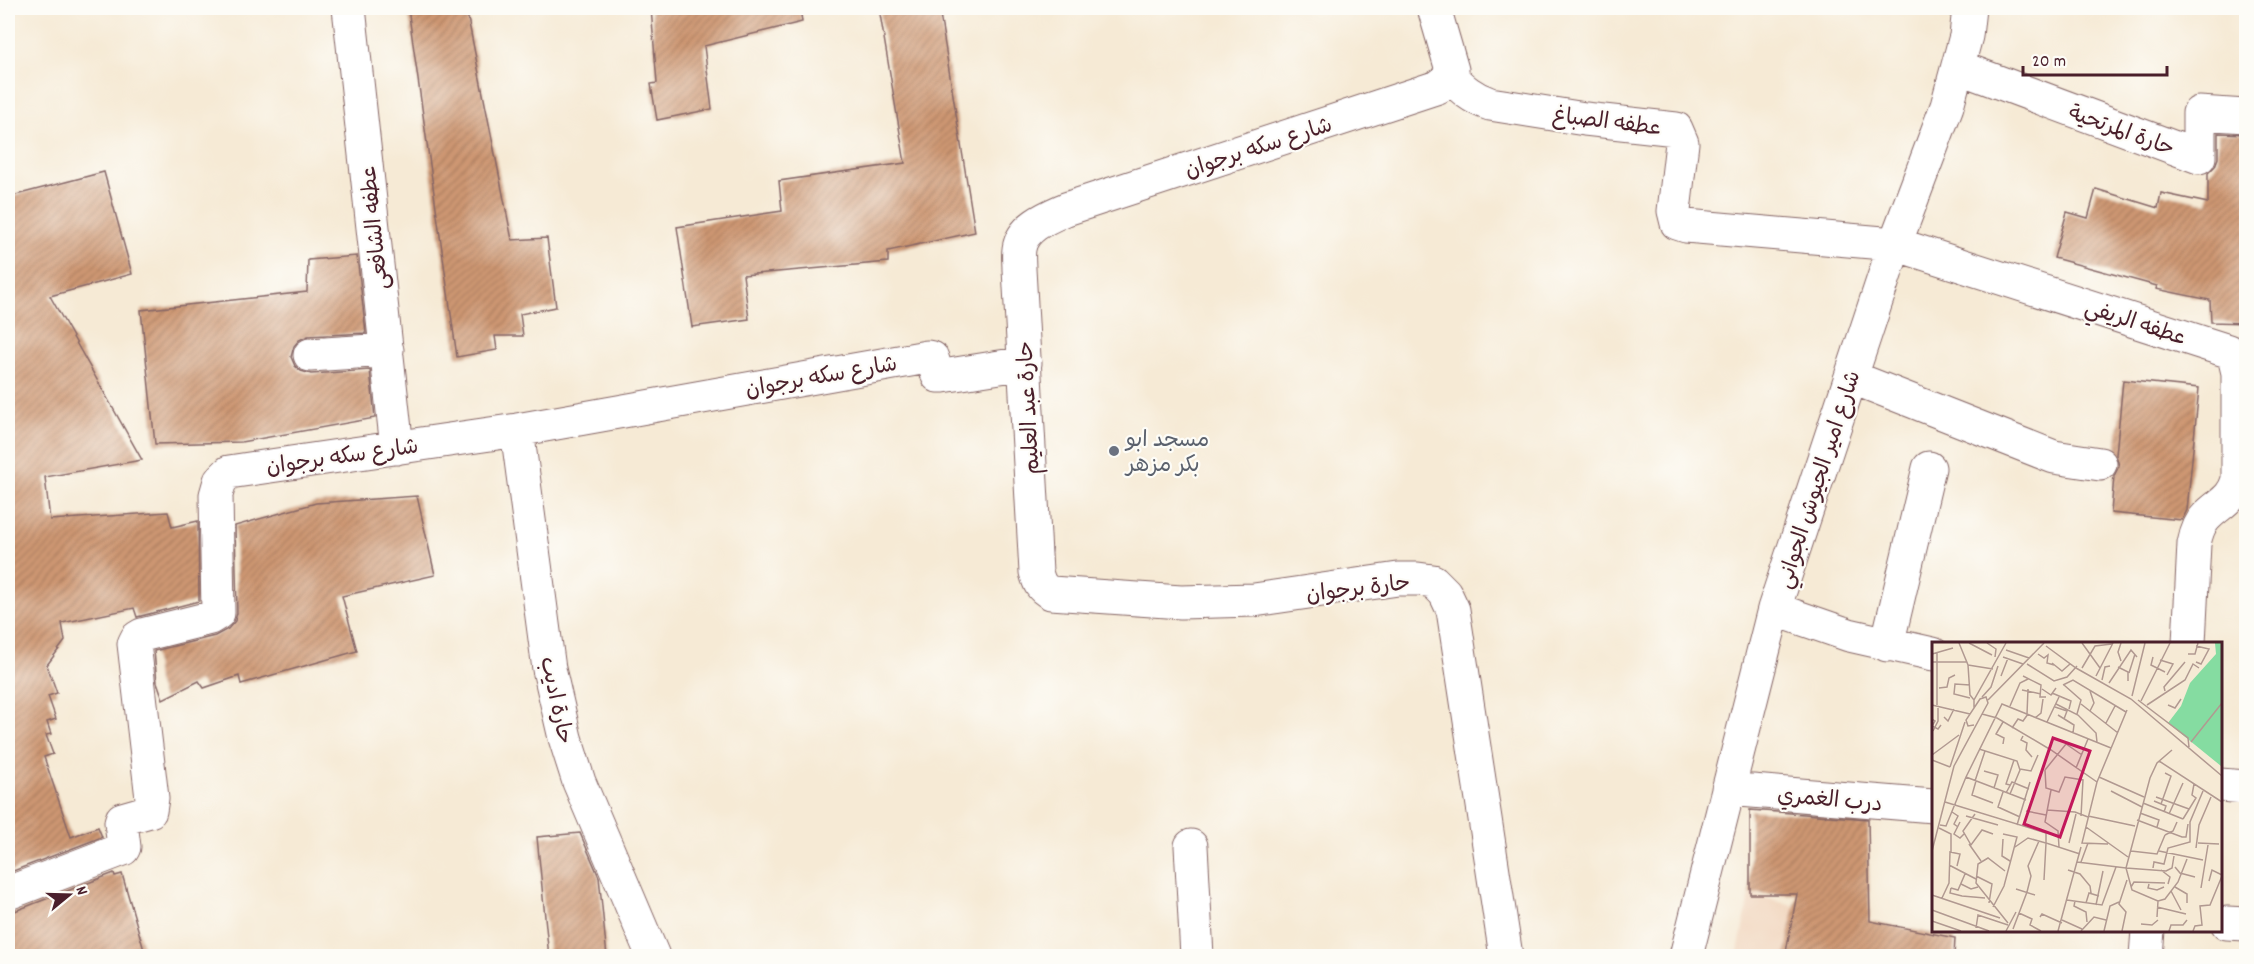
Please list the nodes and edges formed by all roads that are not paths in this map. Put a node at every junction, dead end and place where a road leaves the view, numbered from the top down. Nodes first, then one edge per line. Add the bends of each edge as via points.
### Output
1 (349, 8) edge
2 (1434, 8) edge
3 (1969, 8) edge
4 (1958, 67) junction
5 (1450, 76) junction
6 (2247, 116) edge
7 (1031, 228) joint
8 (1895, 244) junction
9 (387, 350) junction
10 (310, 355) dead end
11 (1024, 363) junction
12 (1851, 377) junction
13 (517, 430) junction
14 (397, 448) junction
15 (2100, 464) dead end
16 (1929, 468) dead end
17 (1043, 589) joint
18 (1774, 609) junction
19 (2189, 642) edge
20 (1887, 645) junction
21 (1932, 654) edge
22 (2221, 785) edge
23 (2247, 787) edge
24 (1728, 789) junction
25 (1932, 806) edge
26 (1191, 846) dead end
27 (8, 893) edge
28 (2148, 931) edge
29 (653, 957) edge
30 (1197, 957) edge
31 (1506, 957) edge
32 (1686, 957) edge
33 (2146, 957) edge

1 - 9 street, عطفه الشافعى
2 - 5 street via 1450,61
3 - 4 street, شارع امير الجيوش الجواني
4 - 6 street, حارة المرتحية via 2199,157 2199,113
4 - 8 street, شارع امير الجيوش الجواني
5 - 7 street, شارع سكه برجوان via 1438,87 1066,209
5 - 8 street, عطفه الصباغ via 1475,99 1502,107 1676,129 1682,143 1674,211 1677,223
7 - 11 street, حارة عبد العليم via 1019,247
8 - 12 street, شارع امير الجيوش الجواني
8 - 19 street, عطفه الريفي via 2222,348 2234,356 2238,373 2238,480 2235,491 2206,517 2198,530
9 - 10 street
9 - 14 street, عطفه الشافعى
11 - 13 street, شارع سكه برجوان via 938,376 932,358 927,357
11 - 17 street, حارة عبد العليم via 1036,572
12 - 15 street via 2054,457
12 - 18 street, شارع امير الجيوش الجواني
13 - 14 street, شارع سكه برجوان
13 - 29 street, حارة اديب via 549,669 565,738 579,782
14 - 27 street, شارع سكه برجوان via 238,469 220,481 216,495 218,613 142,635 134,644 152,798 150,811 122,819 123,849
16 - 20 street
17 - 31 street, حارة برجوان via 1051,593 1181,602 1254,600 1398,579 1433,581 1445,593 1453,610
18 - 20 street
18 - 24 street, شارع امير الجيوش الجواني
20 - 21 street
22 - 23 street
24 - 25 street, درب الغمري
24 - 32 street, شارع امير الجيوش الجواني
26 - 30 street
28 - 33 street

